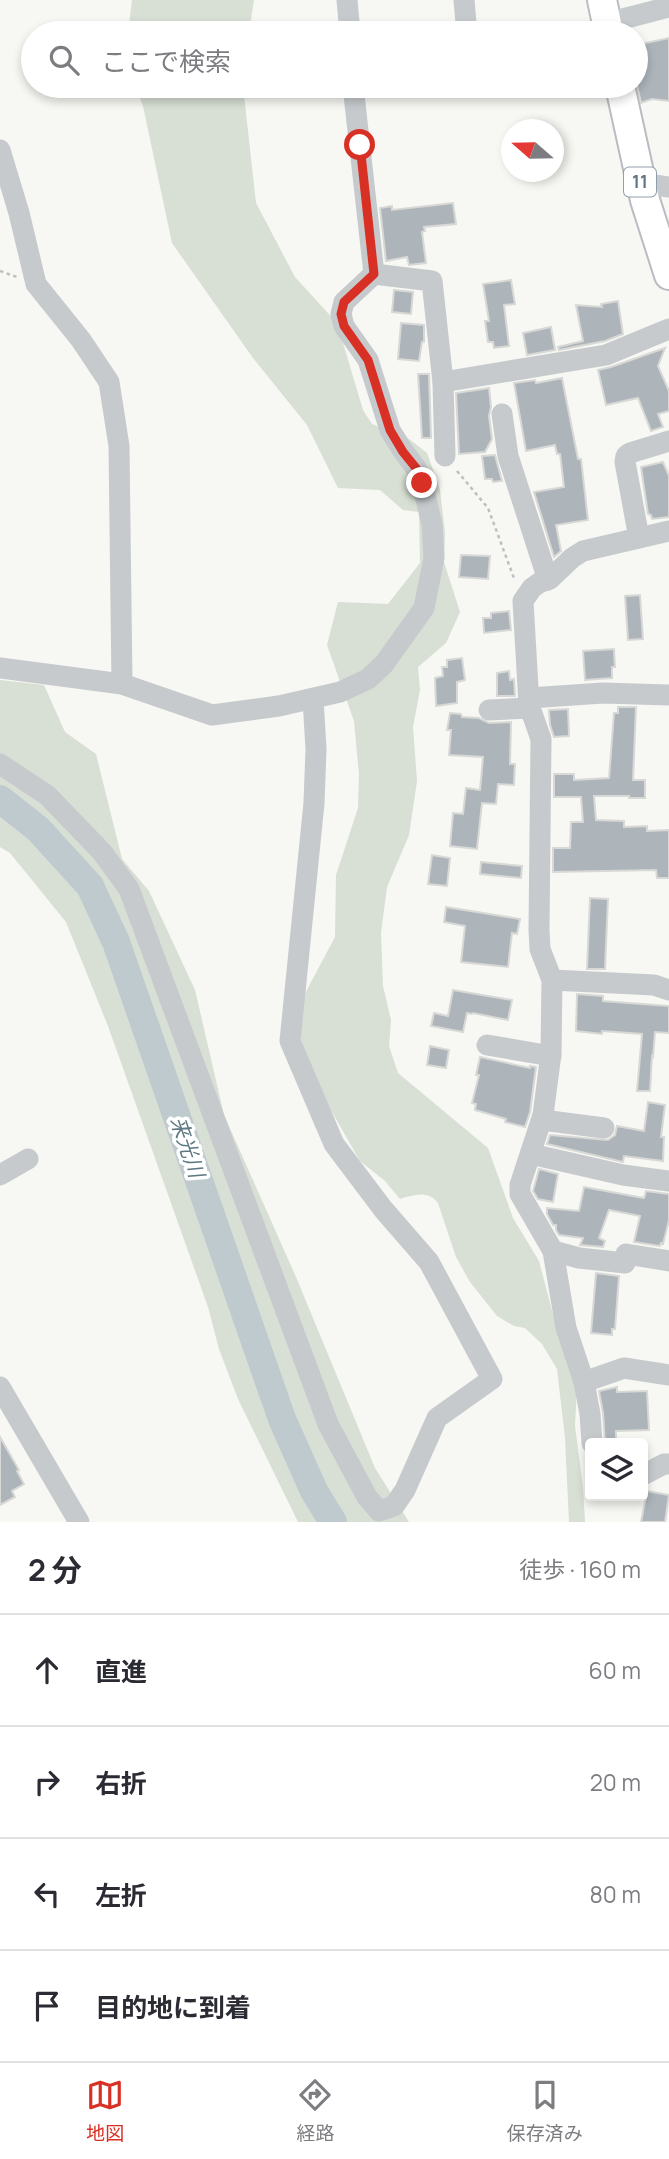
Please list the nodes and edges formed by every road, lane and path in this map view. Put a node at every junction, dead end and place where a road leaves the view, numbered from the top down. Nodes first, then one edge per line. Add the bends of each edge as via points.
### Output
1 (347, 0) edge
2 (464, 0) edge
3 (669, 7) edge
4 (606, 19) edge
5 (348, 21) edge
6 (466, 21) edge
7 (354, 98) edge
8 (623, 98) edge
9 (0, 150) edge
10 (641, 183) junction
11 (669, 187) edge
12 (667, 266) edge
13 (374, 274) junction
14 (669, 329) edge
15 (443, 382) junction
16 (502, 414) dead end
17 (669, 441) edge
18 (445, 456) joint
19 (669, 531) edge
20 (639, 538) junction
21 (548, 580) junction
22 (523, 601) junction
23 (0, 668) edge
24 (122, 684) junction
25 (669, 695) edge
26 (313, 699) junction
27 (529, 703) junction
28 (489, 710) dead end
29 (0, 764) edge
30 (552, 980) junction
31 (669, 990) edge
32 (487, 1045) dead end
33 (551, 1056) junction
34 (542, 1120) junction
35 (604, 1128) dead end
36 (531, 1154) junction
37 (28, 1159) dead end
38 (0, 1175) edge
39 (669, 1181) edge
40 (553, 1251) junction
41 (669, 1261) edge
42 (669, 1375) edge
43 (584, 1382) junction
44 (0, 1387) edge
45 (592, 1438) edge
46 (669, 1464) edge
47 (648, 1472) edge
48 (405, 1490) junction
49 (79, 1522) edge
50 (404, 1522) edge

1 - 5 street
2 - 6 street
3 - 4 street
7 - 13 street
8 - 10 main road, 11
9 - 24 street via 36,284 109,382 119,446
10 - 11 street
10 - 12 main road, 11
13 - 15 street via 432,281
13 - 26 street via 344,302 341,314 368,360 390,430 422,483 434,558 424,608 384,664 368,679
14 - 15 street via 606,355
15 - 18 street
16 - 21 street via 508,456
17 - 20 street via 626,456
18 - 22 path via 488,508
19 - 20 street
20 - 21 street via 583,551
21 - 22 street via 532,588
22 - 27 street
23 - 24 street
24 - 26 street via 212,715
25 - 27 street via 603,693
26 - 48 street via 314,803 290,1041 334,1144 429,1262 492,1379 437,1418
27 - 28 street
27 - 30 street via 541,739 540,939
29 - 48 street via 47,795 102,852 129,889 328,1424 379,1511 394,1506
30 - 31 street via 654,985
30 - 33 street
32 - 33 street
33 - 34 street
34 - 35 street
34 - 36 street
36 - 39 street
36 - 40 street via 520,1194
37 - 38 street
40 - 41 street via 601,1262 625,1263 626,1254
40 - 43 street via 566,1328
42 - 43 street via 624,1368
43 - 45 street
44 - 49 street
46 - 47 street
48 - 50 street

